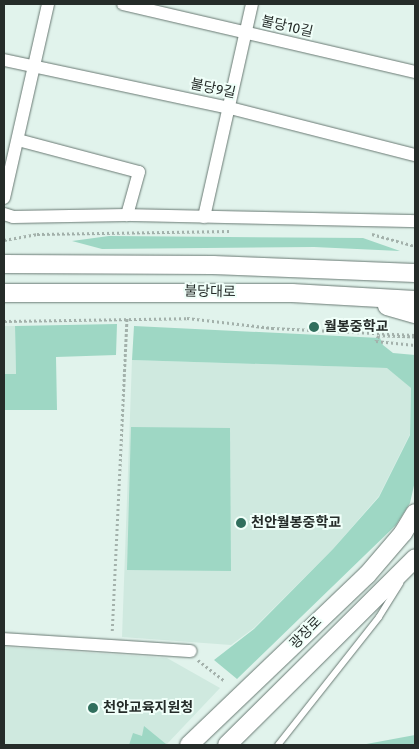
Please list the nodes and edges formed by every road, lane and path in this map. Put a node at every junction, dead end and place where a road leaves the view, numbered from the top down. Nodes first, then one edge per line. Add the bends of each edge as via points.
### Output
1 (48, 4) edge
2 (122, 4) edge
3 (252, 4) edge
4 (245, 32) junction
5 (4, 60) edge
6 (34, 68) junction
7 (415, 72) edge
8 (230, 108) junction
9 (18, 140) junction
10 (415, 155) edge
11 (4, 198) edge
12 (4, 214) edge
13 (127, 215) junction
14 (204, 217) junction
15 (415, 221) edge
16 (237, 231) dead end
17 (368, 233) dead end
18 (4, 240) edge
19 (415, 246) edge
20 (4, 264) edge
21 (415, 266) edge
22 (407, 273) edge
23 (4, 293) edge
24 (358, 298) junction
25 (415, 300) edge
26 (415, 314) edge
27 (127, 317) junction
28 (4, 320) edge
29 (415, 336) edge
30 (415, 344) edge
31 (415, 513) edge
32 (415, 558) edge
33 (112, 631) dead end
34 (4, 639) edge
35 (194, 655) joint
36 (224, 681) dead end
37 (189, 745) edge
38 (227, 745) edge
39 (278, 745) edge

1 - 6 street
2 - 4 street, 불당10길
3 - 4 street
4 - 7 street, 불당10길
4 - 8 street
5 - 6 street, 불당9길
6 - 8 street, 불당9길
6 - 9 street
8 - 10 street, 불당9길
8 - 14 street
9 - 11 street
9 - 13 street via 139,172
12 - 13 street via 14,217
13 - 14 street
14 - 15 street
16 - 18 path via 36,234
17 - 19 path
20 - 22 main road, 불당대로 via 213,266
21 - 22 main road
23 - 24 main road, 불당대로 via 138,291
24 - 25 main road, 불당대로
24 - 26 main road
27 - 28 path
27 - 29 path via 187,318 272,328
27 - 33 path
29 - 30 path via 377,338 380,343
31 - 37 main road, 광장로 via 403,533 367,575
32 - 38 main road, 광장로
32 - 39 lane via 379,617
34 - 35 street
35 - 36 path

